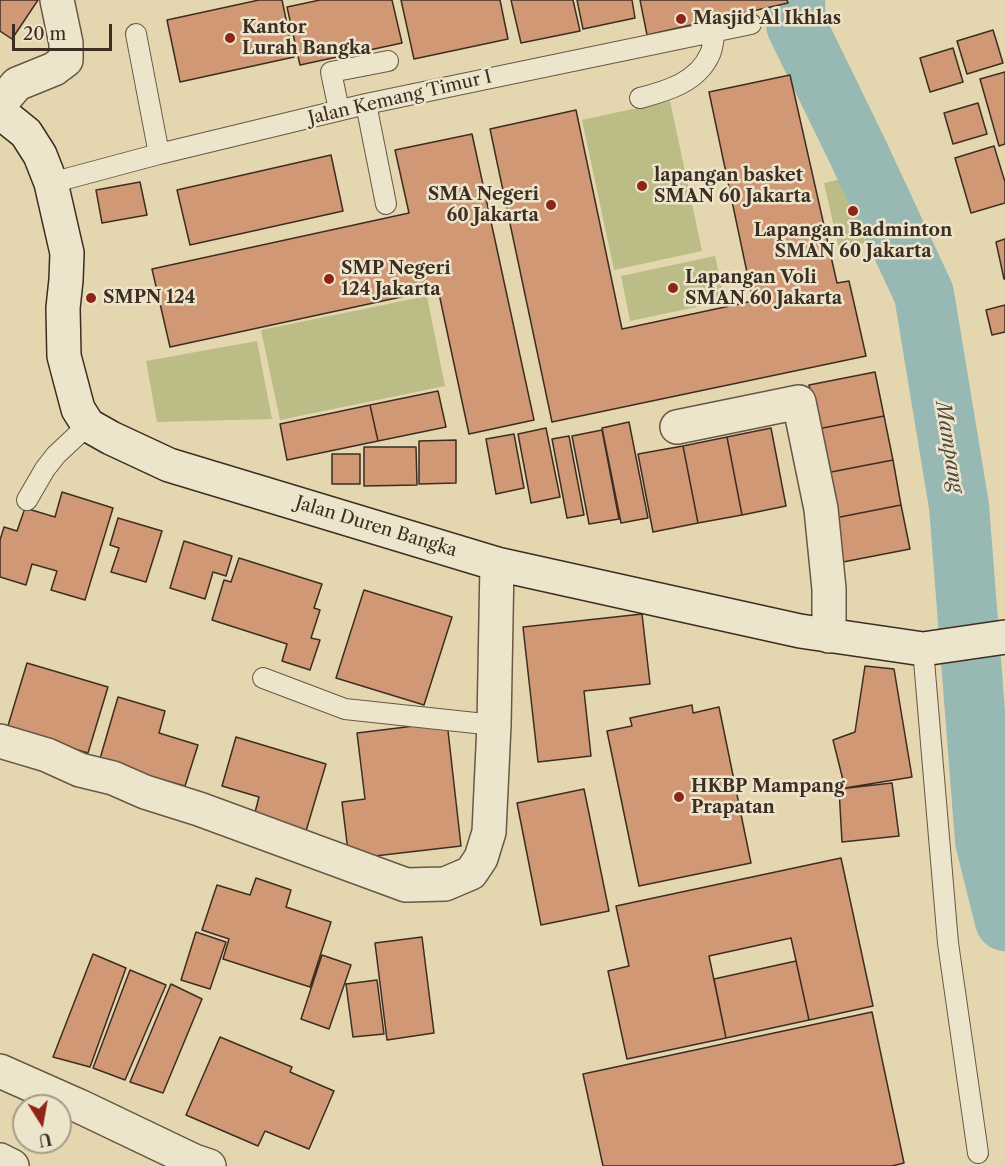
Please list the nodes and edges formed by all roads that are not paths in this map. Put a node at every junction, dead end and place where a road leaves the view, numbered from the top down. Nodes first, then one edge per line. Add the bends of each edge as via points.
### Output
1 (57, 0) edge
2 (751, 24) dead end
3 (715, 31) junction
4 (136, 34) dead end
5 (388, 61) dead end
6 (640, 98) dead end
7 (0, 104) edge
8 (366, 104) junction
9 (339, 111) junction
10 (0, 112) edge
11 (159, 154) junction
12 (51, 183) junction
13 (386, 204) dead end
14 (88, 425) junction
15 (677, 427) dead end
16 (27, 500) dead end
17 (497, 564) junction
18 (829, 636) junction
19 (1005, 637) edge
20 (929, 648) junction
21 (264, 678) dead end
22 (494, 725) junction
23 (0, 741) edge
24 (0, 1071) edge
25 (978, 1153) dead end
26 (0, 1160) edge
27 (198, 1164) edge
28 (12, 1166) edge

1 - 7 street via 66,60 17,84
2 - 3 lane, Jalan Kemang Timur I
3 - 6 lane via 703,67 667,91
3 - 8 lane, Jalan Kemang Timur I
4 - 11 lane
5 - 9 lane via 331,72
8 - 9 lane, Jalan Kemang Timur I
8 - 13 lane
9 - 11 lane, Jalan Kemang Timur I
10 - 12 street via 26,133
11 - 12 lane, Jalan Kemang Timur I
12 - 14 street via 67,253 64,356 78,409
14 - 16 lane via 51,462
14 - 17 street, Jalan Duren Bangka via 169,465
15 - 18 street via 799,402 821,509
17 - 18 street, Jalan Duren Bangka
17 - 22 street
18 - 20 street, Jalan Duren Bangka
19 - 20 street, Jalan Duren Bangka
20 - 25 lane via 948,943
21 - 22 lane via 345,709
22 - 23 street via 489,832 481,858 471,873 445,884 406,885
24 - 27 street
26 - 28 street

